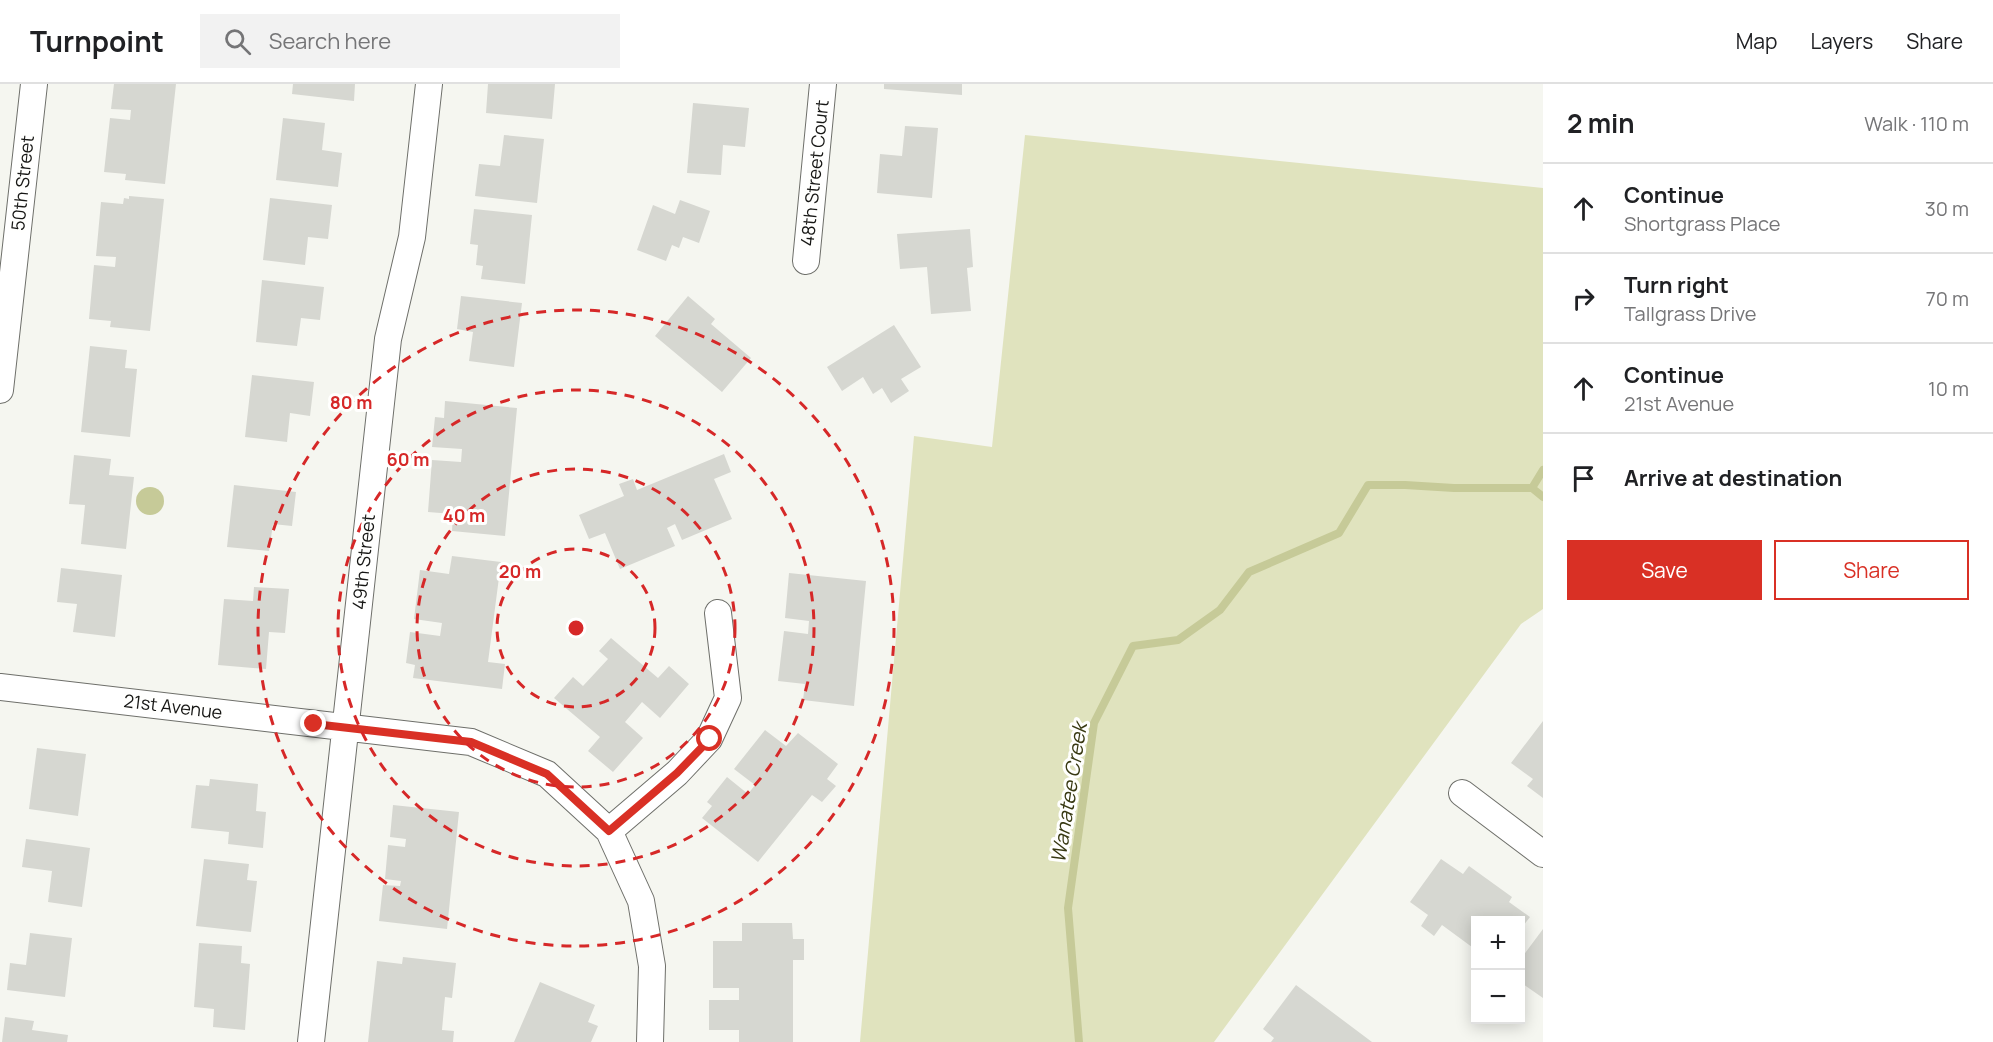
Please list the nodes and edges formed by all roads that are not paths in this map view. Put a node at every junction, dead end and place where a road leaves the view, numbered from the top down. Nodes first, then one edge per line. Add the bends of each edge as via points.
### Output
1 (34, 84) edge
2 (429, 84) edge
3 (823, 84) edge
4 (806, 261) dead end
5 (4, 320) edge
6 (0, 390) edge
7 (718, 613) dead end
8 (0, 687) edge
9 (346, 728) junction
10 (1462, 793) dead end
11 (609, 831) junction
12 (1543, 854) edge
13 (311, 1042) edge
14 (650, 1042) edge

1 - 5 street, 50th Street
2 - 9 street, 49th Street via 412,237 388,339
3 - 4 street, 48th Street Court
5 - 6 street, 50th Street
7 - 11 street via 728,698 710,739
8 - 9 street, 21st Avenue
9 - 11 street, 21st Avenue via 471,742 547,774
9 - 13 street, 49th Street
10 - 12 street
11 - 14 street via 641,900 652,966

